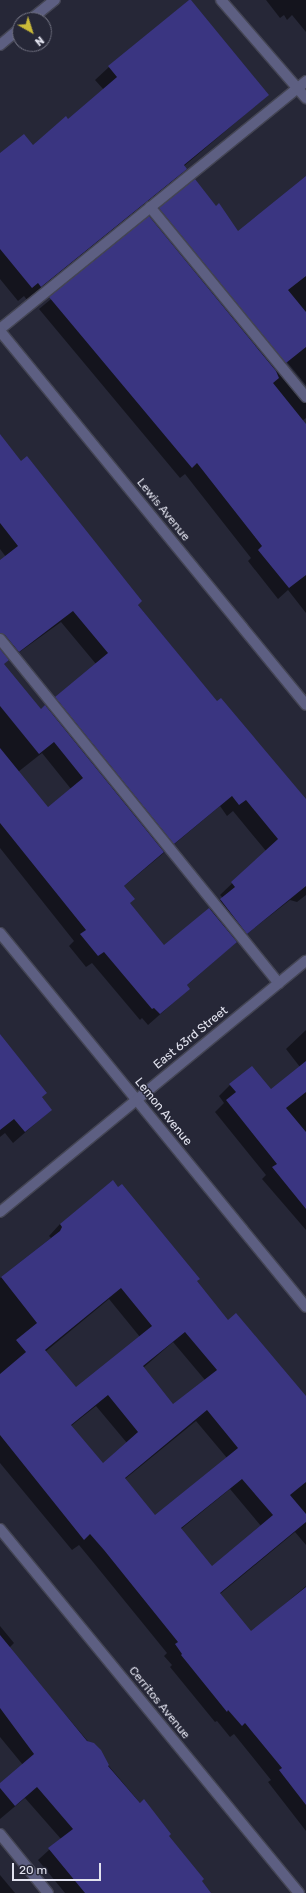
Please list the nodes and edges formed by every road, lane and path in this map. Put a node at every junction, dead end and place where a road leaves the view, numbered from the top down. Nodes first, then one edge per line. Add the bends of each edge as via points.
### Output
1 (55, 0) edge
2 (222, 0) edge
3 (40, 12) edge
4 (12, 35) edge
5 (0, 45) edge
6 (306, 81) edge
7 (297, 88) junction
8 (306, 98) edge
9 (150, 207) junction
10 (0, 330) edge
11 (306, 397) edge
12 (0, 639) edge
13 (306, 705) edge
14 (0, 933) edge
15 (306, 961) edge
16 (279, 983) junction
17 (136, 1100) junction
18 (0, 1212) edge
19 (306, 1307) edge
20 (0, 1529) edge
21 (0, 1834) edge
22 (48, 1893) edge
23 (299, 1893) edge

1 - 3 street
2 - 7 street
4 - 5 street
6 - 7 street
7 - 8 street
7 - 9 street
9 - 10 street
9 - 11 street
10 - 13 street, Lewis Avenue
12 - 16 street
14 - 17 street, Lemon Avenue
15 - 16 street, East 63rd Street
16 - 17 street, East 63rd Street
17 - 18 street, East 63rd Street
17 - 19 street, Lemon Avenue
20 - 23 street, Cerritos Avenue
21 - 22 street

